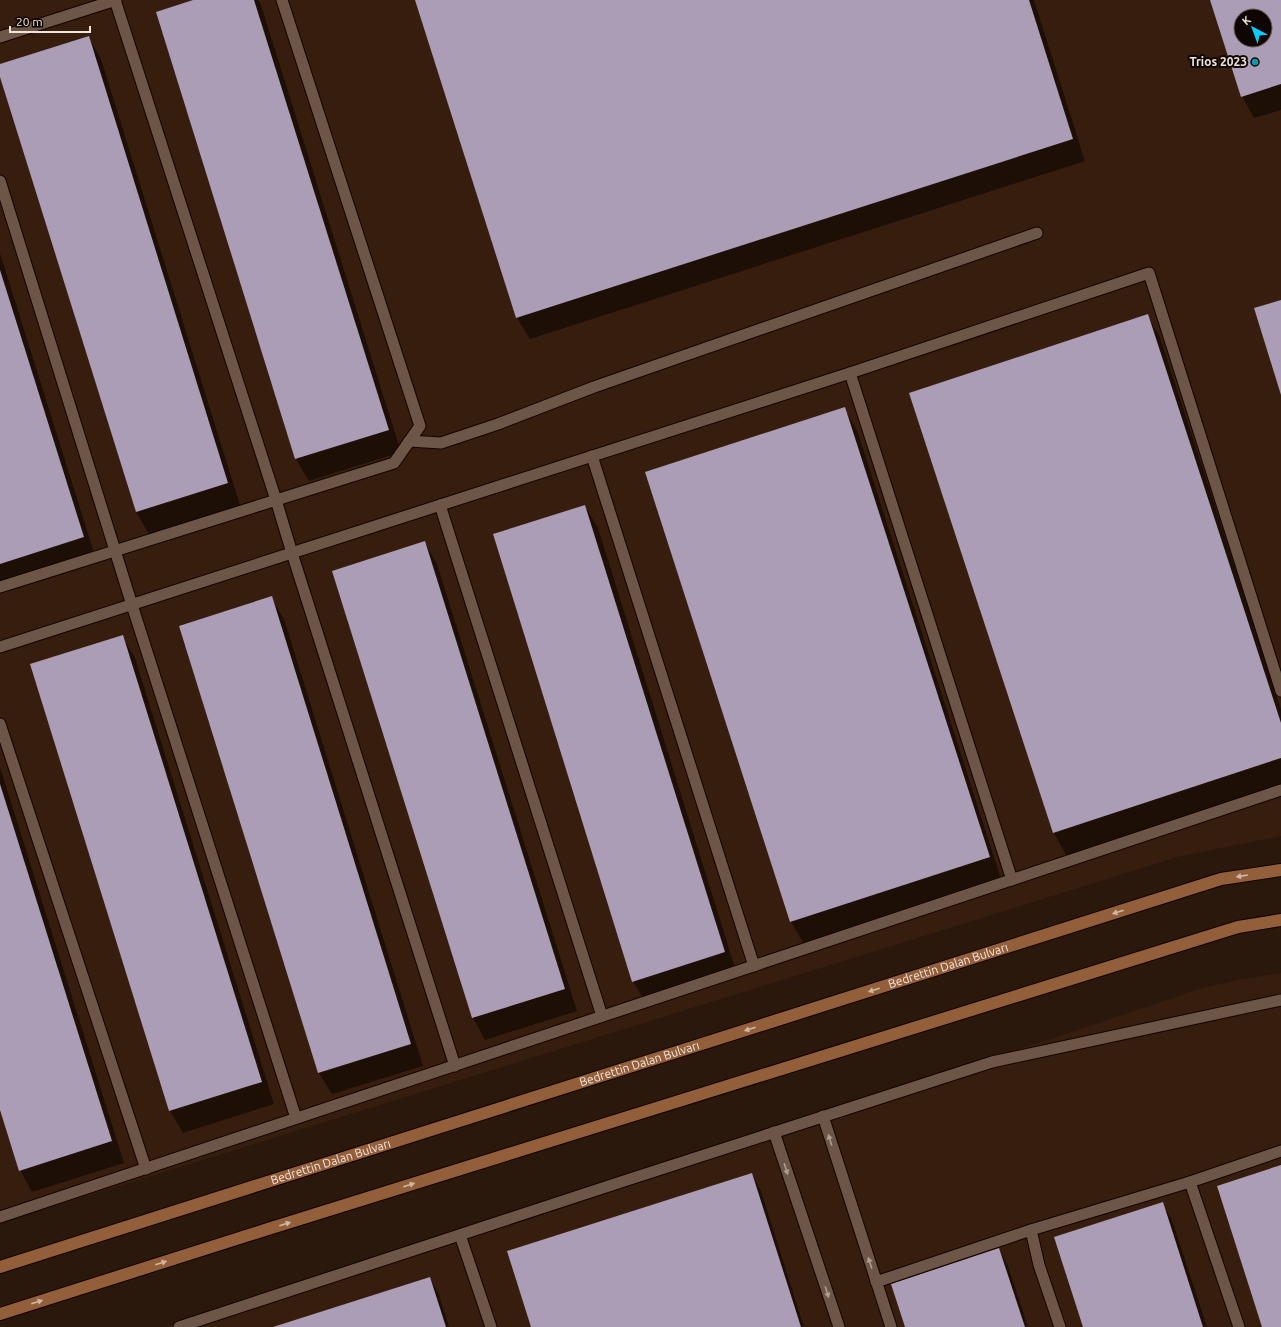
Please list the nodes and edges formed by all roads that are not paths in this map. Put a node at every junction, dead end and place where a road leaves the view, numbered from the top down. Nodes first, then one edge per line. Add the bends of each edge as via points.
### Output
1 (116, 0) edge
2 (282, 0) edge
3 (0, 37) edge
4 (0, 181) edge
5 (1037, 233) dead end
6 (850, 374) junction
7 (409, 441) junction
8 (592, 456) junction
9 (276, 500) junction
10 (440, 505) junction
11 (115, 550) junction
12 (292, 553) junction
13 (0, 587) edge
14 (132, 605) junction
15 (0, 647) edge
16 (1281, 691) edge
17 (0, 724) edge
18 (1281, 790) edge
19 (1281, 870) edge
20 (1012, 880) junction
21 (1281, 920) edge
22 (754, 966) junction
23 (1281, 1000) edge
24 (602, 1016) junction
25 (455, 1066) junction
26 (822, 1116) junction
27 (296, 1118) junction
28 (774, 1132) junction
29 (1281, 1151) edge
30 (146, 1169) junction
31 (1190, 1182) junction
32 (0, 1217) edge
33 (1031, 1230) junction
34 (460, 1234) junction
35 (0, 1267) edge
36 (876, 1282) junction
37 (0, 1314) edge
38 (179, 1327) edge
39 (491, 1327) edge
40 (839, 1327) edge
41 (890, 1327) edge
42 (1060, 1327) edge
43 (1238, 1327) edge

1 - 3 lane
1 - 9 lane
2 - 7 lane via 420,426
4 - 11 lane
5 - 7 lane via 441,443
6 - 8 lane
6 - 16 lane via 1149,273
6 - 20 lane
7 - 9 lane via 394,463
8 - 10 lane
8 - 22 lane
9 - 11 lane
9 - 12 lane
10 - 12 lane
10 - 24 lane
11 - 13 lane
11 - 14 lane
12 - 14 lane
12 - 25 lane
14 - 15 lane
14 - 27 lane
17 - 30 lane
18 - 20 lane
19 -> 35 main road, Bedrettin Dalan Bulvarı via 1221,879
20 - 22 lane
37 -> 21 main road via 1238,927
22 - 24 lane
23 - 26 lane via 992,1062
24 - 25 lane
25 - 27 lane
26 - 28 lane
36 -> 26 lane
27 - 30 lane
28 - 34 lane
28 -> 40 lane
29 - 31 lane
30 - 32 lane
31 - 33 lane
31 - 43 lane
33 - 36 lane
33 - 42 lane via 1038,1265
34 - 38 lane
34 - 39 lane
36 - 41 lane

